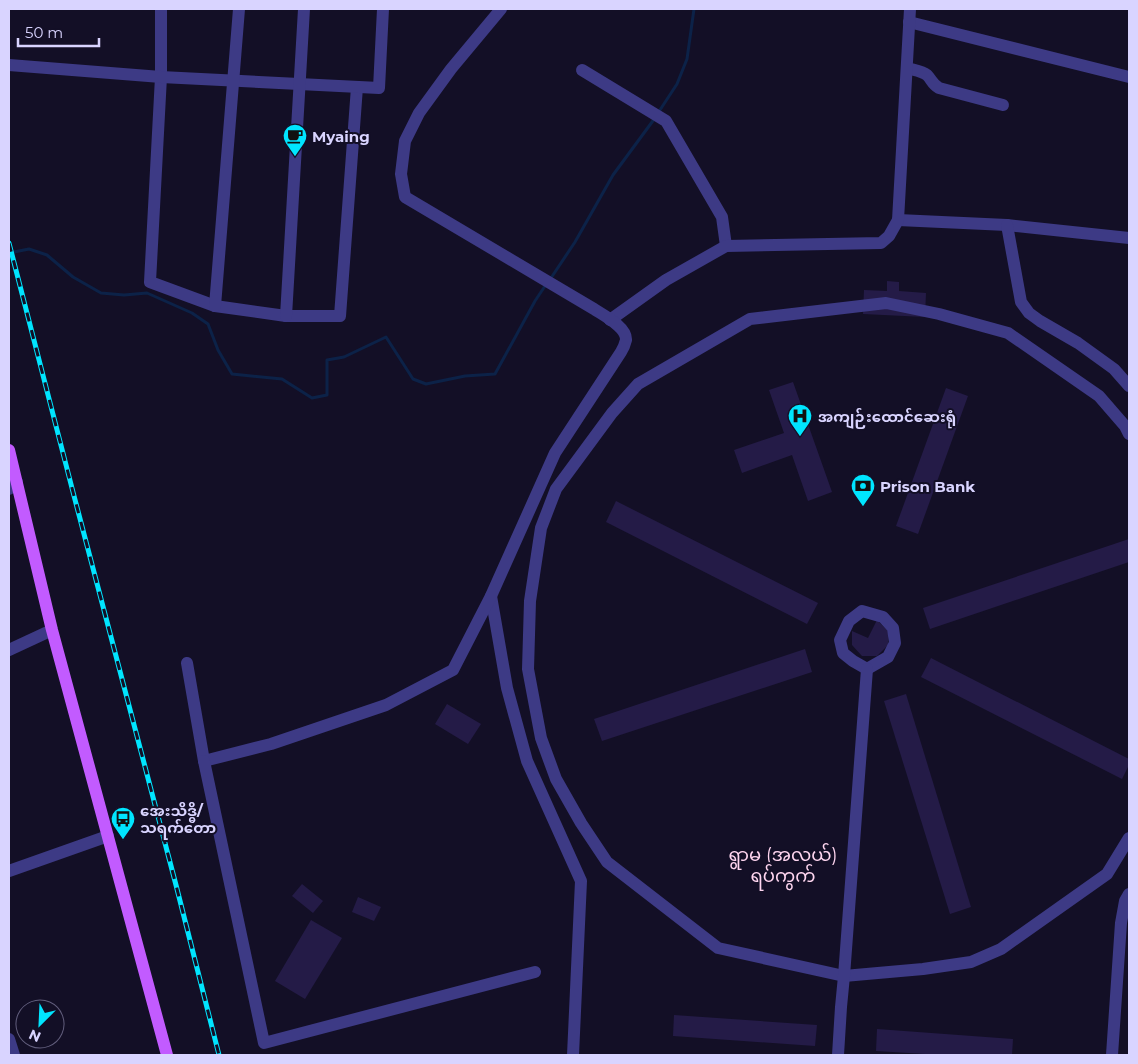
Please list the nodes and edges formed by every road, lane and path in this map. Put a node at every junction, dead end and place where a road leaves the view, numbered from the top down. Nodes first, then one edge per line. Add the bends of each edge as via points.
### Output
1 (161, 9) edge
2 (239, 9) edge
3 (304, 9) edge
4 (383, 9) edge
5 (500, 9) edge
6 (910, 9) edge
7 (909, 22) junction
8 (9, 65) edge
9 (906, 68) junction
10 (582, 70) dead end
11 (161, 77) junction
12 (1129, 77) edge
13 (233, 80) junction
14 (300, 84) junction
15 (357, 87) junction
16 (1003, 105) dead end
17 (898, 220) junction
18 (1007, 225) junction
19 (1129, 238) edge
20 (726, 246) junction
21 (215, 306) junction
22 (286, 316) junction
23 (610, 320) junction
24 (1129, 386) edge
25 (1129, 434) edge
26 (9, 450) edge
27 (13, 486) edge
28 (491, 596) junction
29 (52, 630) junction
30 (9, 650) edge
31 (187, 663) dead end
32 (867, 669) junction
33 (204, 762) junction
34 (108, 836) junction
35 (1129, 838) edge
36 (9, 871) edge
37 (1129, 894) edge
38 (535, 972) dead end
39 (844, 976) junction
40 (9, 1040) edge
41 (14, 1055) edge
42 (167, 1055) edge
43 (573, 1055) edge
44 (838, 1055) edge
45 (1112, 1055) edge

1 - 11 street
2 - 13 street
3 - 14 street
4 - 15 street via 379,88
5 - 23 street via 419,113 405,141 401,174 405,197
6 - 7 street
7 - 9 street
7 - 12 street
8 - 11 street
9 - 16 street via 925,73 939,88
9 - 17 street
10 - 20 street via 666,121 722,217
11 - 13 street
11 - 21 street via 150,282
13 - 14 street
13 - 21 street
14 - 15 street
14 - 22 street
15 - 22 street via 340,316
17 - 18 street
17 - 20 street via 889,236 880,243
18 - 19 street
18 - 24 street via 1021,302 1028,313 1114,369
20 - 23 street via 666,280
21 - 22 street
23 - 28 street via 624,332 626,340 621,352 555,453
25 - 39 street via 1098,396 1008,333 886,303 750,319 638,384 612,413 556,489 541,528 530,601 528,669 542,738 556,779 582,823 607,862 718,948
26 - 27 main road
27 - 29 main road
28 - 33 street via 454,670 386,704 271,744
28 - 43 street via 507,688 527,761 581,881
29 - 30 street
29 - 34 main road
31 - 33 street
32 - 32 street via 888,657 895,643 893,628 883,617 862,611 849,621 840,640 843,653
32 - 39 street
33 - 38 street via 264,1043
34 - 36 street
34 - 42 main road
35 - 39 street via 1107,874 1001,949 971,962
37 - 45 street via 1122,923
39 - 44 street
40 - 41 street

